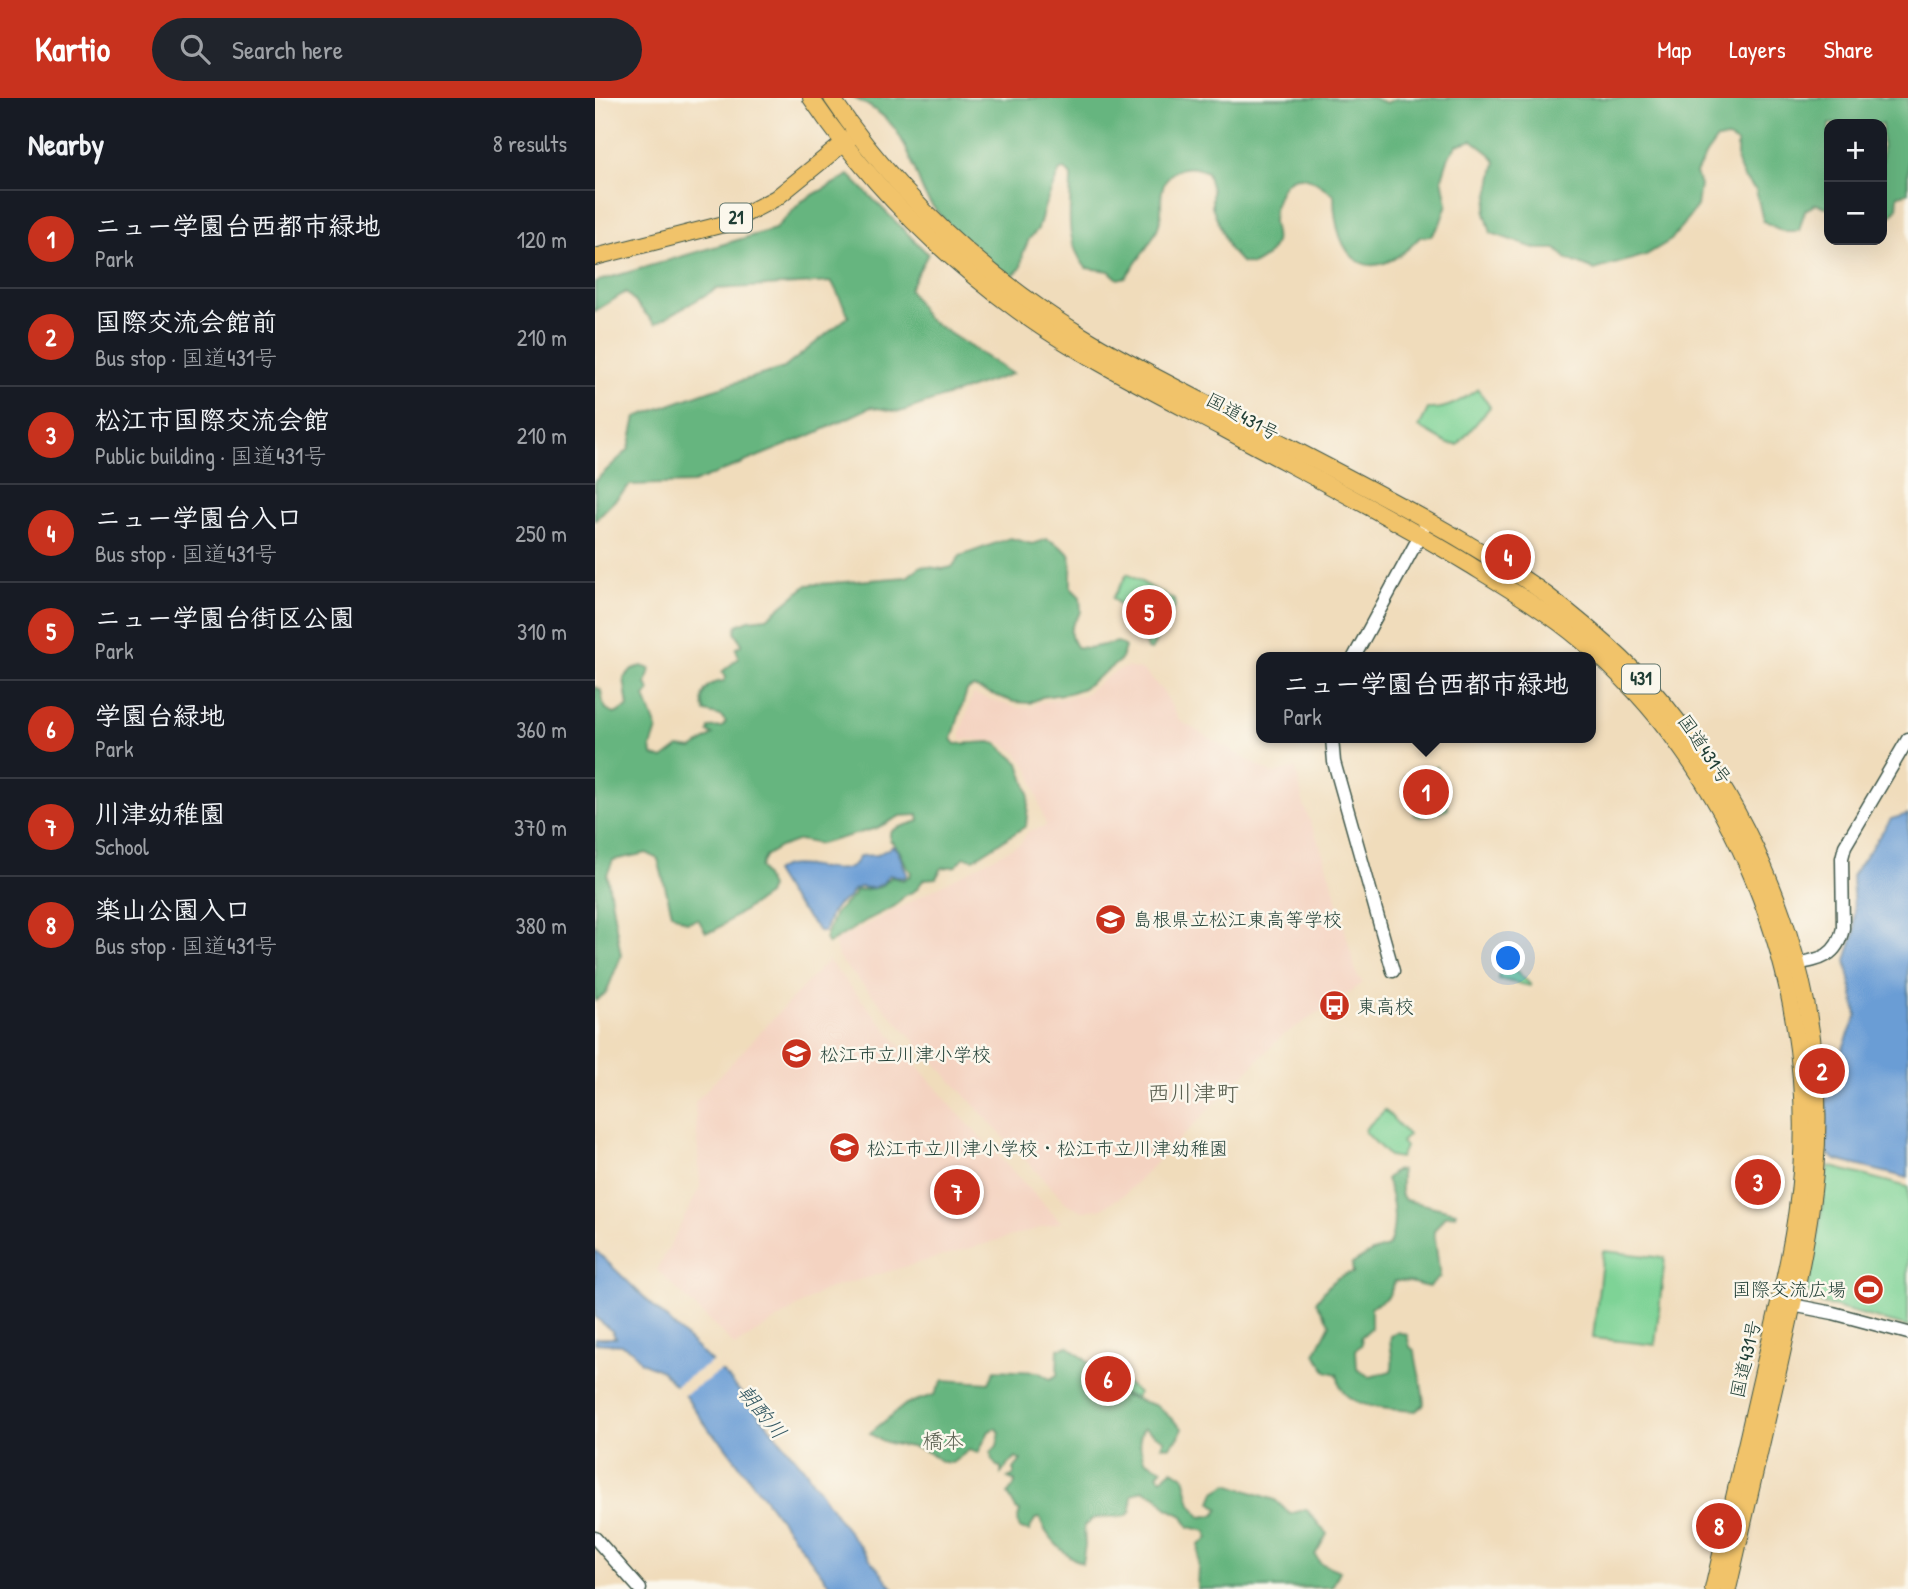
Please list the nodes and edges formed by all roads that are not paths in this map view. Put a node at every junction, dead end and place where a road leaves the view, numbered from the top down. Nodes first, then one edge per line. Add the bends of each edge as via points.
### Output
1 (811, 98) edge
2 (832, 98) edge
3 (856, 134) junction
4 (843, 145) junction
5 (595, 257) edge
6 (1424, 528) junction
7 (1357, 652) edge
8 (1595, 652) edge
9 (1596, 653) edge
10 (1908, 739) edge
11 (1332, 743) edge
12 (1791, 965) junction
13 (1393, 971) dead end
14 (1786, 1304) junction
15 (1908, 1333) edge
16 (595, 1538) edge
17 (640, 1589) edge
18 (1713, 1589) edge
19 (1728, 1589) edge

1 - 4 main road, 国道431号 / 431
2 - 3 main road, 国道431号 / 431
3 - 4 main road, 21
3 - 6 main road, 国道431号 / 431 via 930,216 994,275 1030,301 1084,337
4 - 5 main road, 21 via 776,198 728,223
4 - 6 main road, 国道431号 / 431 via 923,232 1021,313 1135,382
6 - 7 street
6 - 8 main road, 国道431号 / 431
9 - 12 main road, 国道431号 / 431 via 1689,758 1745,860
10 - 12 street via 1845,846 1841,939 1827,956
11 - 13 street
12 - 14 main road, 国道431号 / 431 via 1803,1117
14 - 15 street
14 - 18 main road, 国道431号 / 431
14 - 19 main road, 国道431号 / 431
16 - 17 street

